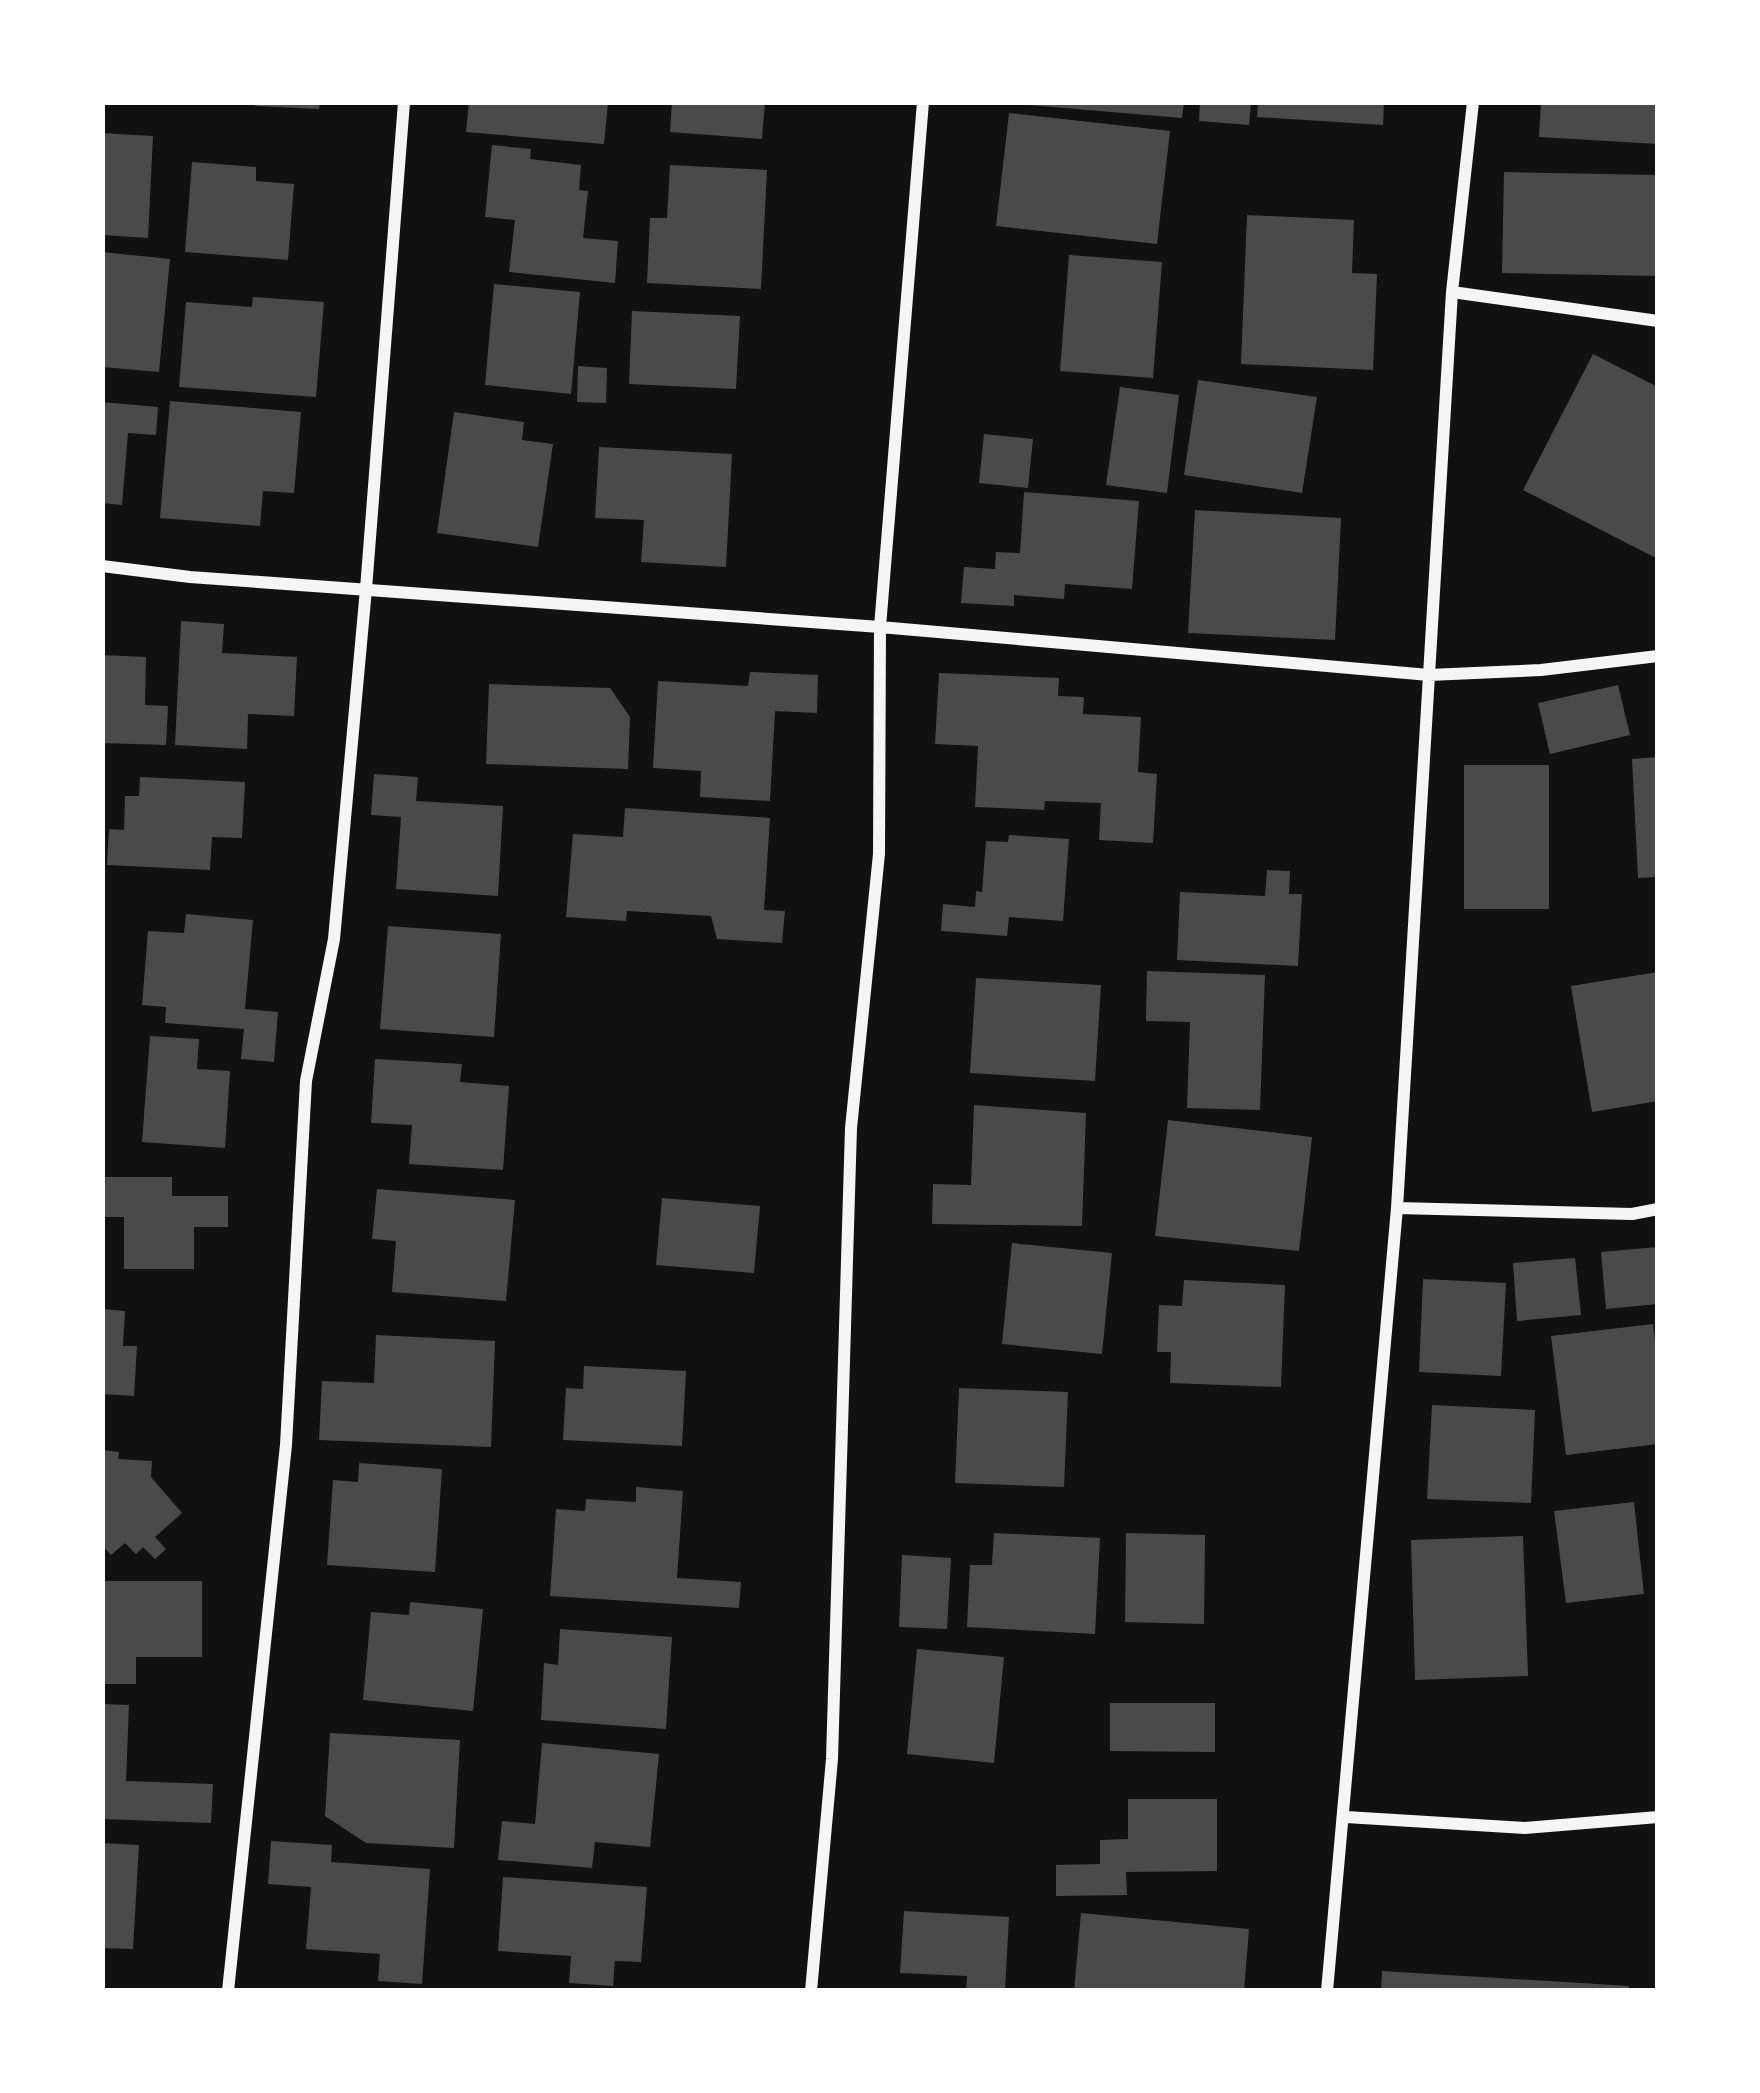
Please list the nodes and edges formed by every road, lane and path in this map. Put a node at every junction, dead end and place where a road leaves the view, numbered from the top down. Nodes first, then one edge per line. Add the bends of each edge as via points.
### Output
1 (404, 102) edge
2 (923, 102) edge
3 (1473, 102) edge
4 (1452, 292) junction
5 (1658, 321) edge
6 (102, 566) edge
7 (366, 589) junction
8 (880, 627) junction
9 (1658, 656) edge
10 (1429, 675) junction
11 (1397, 1208) junction
12 (1658, 1209) edge
13 (1346, 1817) junction
14 (1658, 1817) edge
15 (228, 1991) edge
16 (811, 1991) edge
17 (1328, 1991) edge

1 - 7 street
2 - 8 street
3 - 4 street
4 - 5 street
4 - 10 street
6 - 7 street
7 - 8 street
7 - 15 street via 334,939 306,1081 286,1445
8 - 10 street
8 - 16 street via 879,854 851,1127 832,1760
9 - 10 street
10 - 11 street
11 - 12 street
11 - 13 street
13 - 14 street via 1525,1828
13 - 17 street

